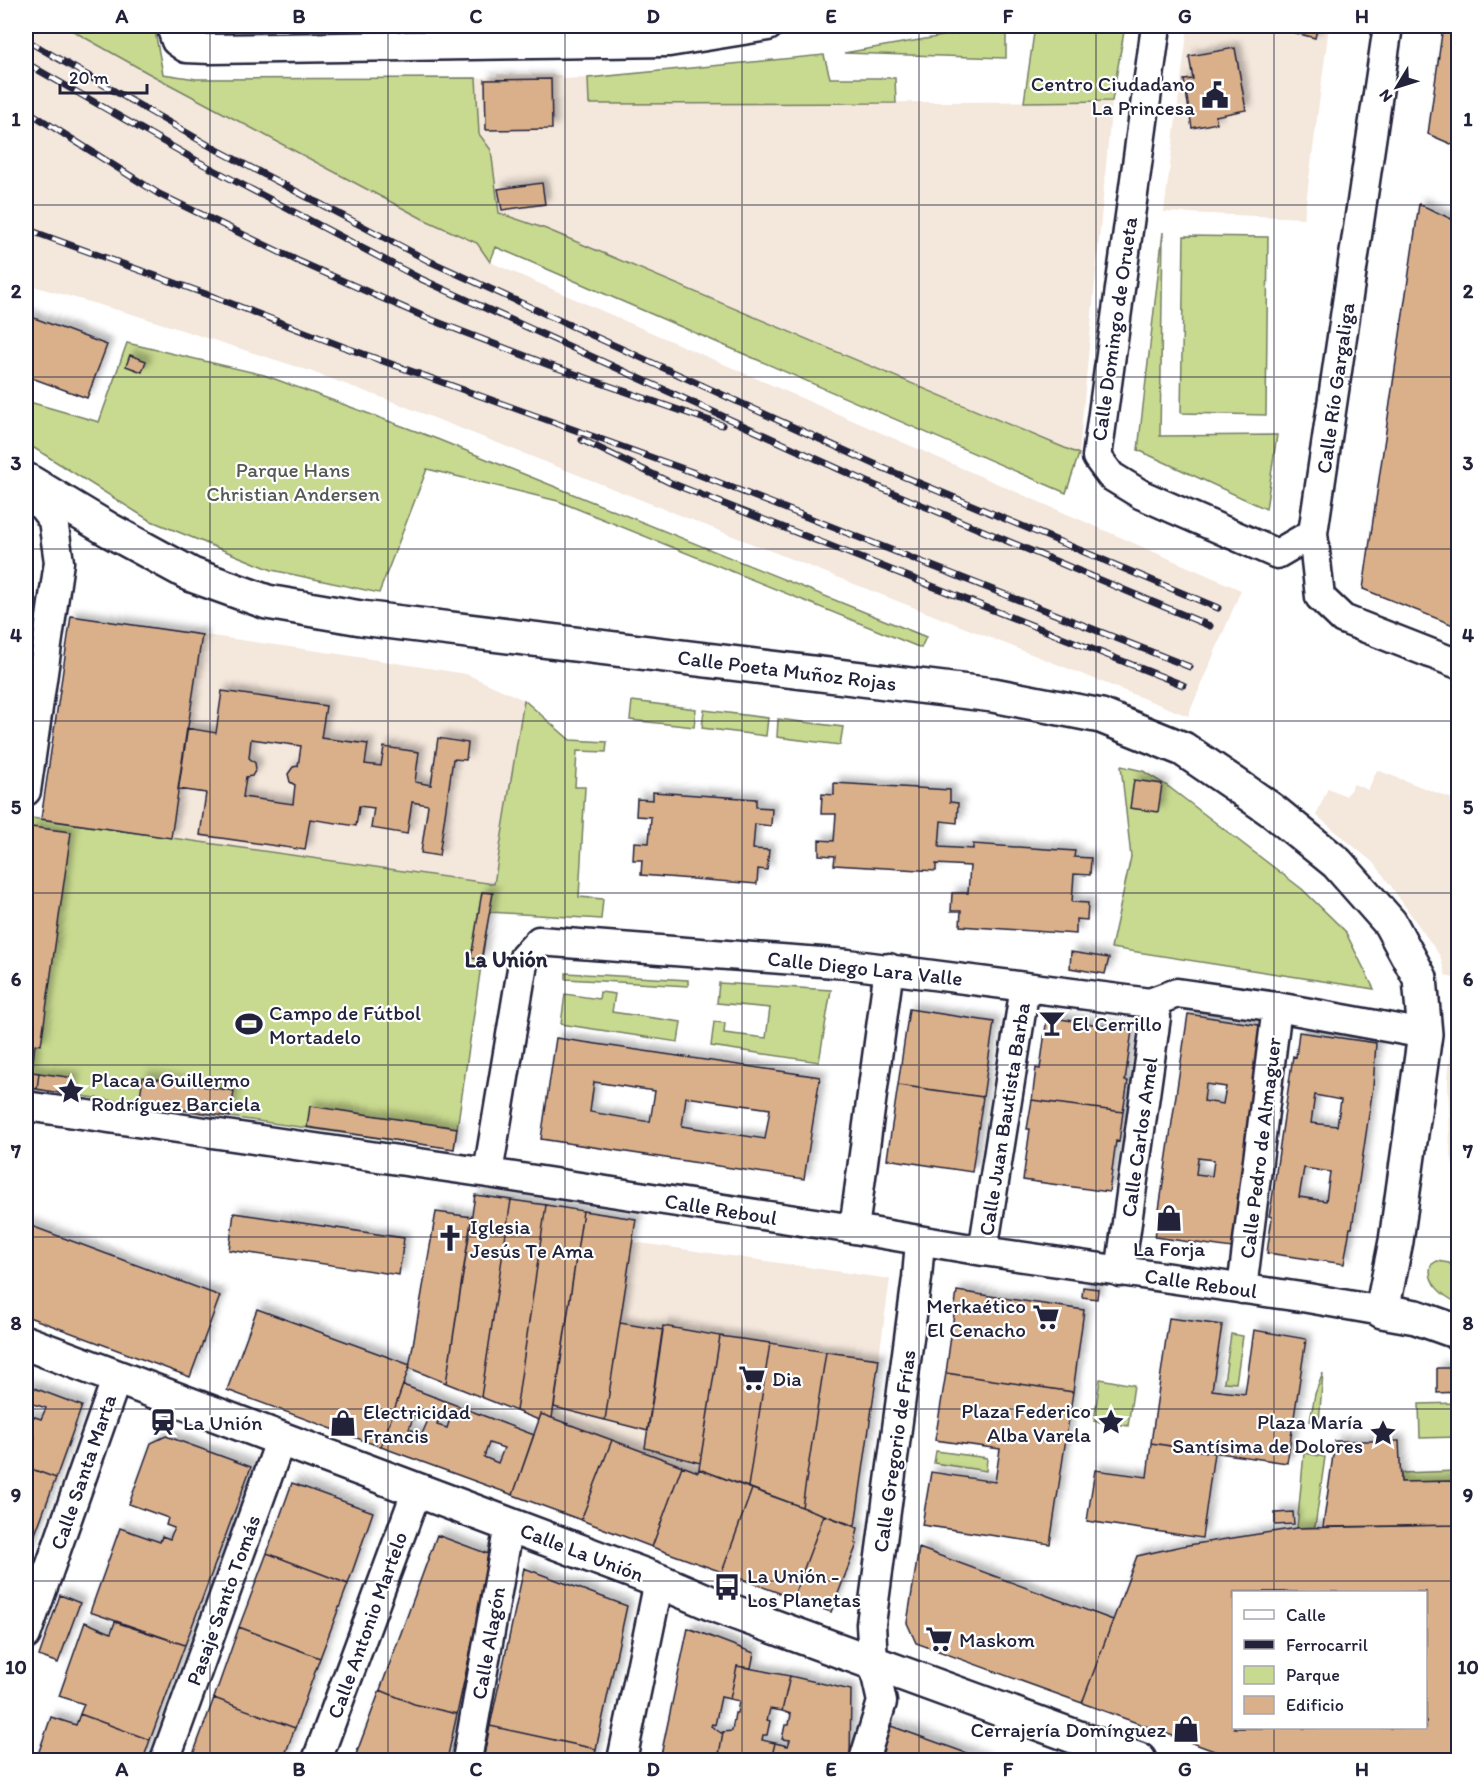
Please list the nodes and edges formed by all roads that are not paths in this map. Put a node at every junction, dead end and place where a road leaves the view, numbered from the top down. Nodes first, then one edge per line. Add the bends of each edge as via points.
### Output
1 (171, 26) edge
2 (768, 26) edge
3 (1156, 26) edge
4 (1388, 26) edge
5 (385, 36) edge
6 (505, 36) edge
7 (26, 480) edge
8 (26, 489) edge
9 (1313, 533) junction
10 (1458, 664) edge
11 (26, 791) edge
12 (889, 968) junction
13 (1025, 987) junction
14 (1149, 1003) junction
15 (1277, 1007) junction
16 (1425, 1034) junction
17 (26, 1106) edge
18 (488, 1173) junction
19 (854, 1229) junction
20 (920, 1240) junction
21 (983, 1251) junction
22 (1120, 1272) junction
23 (1242, 1289) junction
24 (1382, 1311) junction
25 (1458, 1332) edge
26 (26, 1343) edge
27 (117, 1377) junction
28 (281, 1439) junction
29 (417, 1490) junction
30 (509, 1525) junction
31 (659, 1581) junction
32 (26, 1635) edge
33 (873, 1662) junction
34 (1121, 1757) edge
35 (165, 1761) edge
36 (317, 1761) edge
37 (467, 1761) edge
38 (622, 1761) edge
39 (864, 1761) edge

1 - 5 street via 176,41 186,48
2 - 6 street via 669,42
3 - 9 street, Calle Domingo de Orueta via 1097,457 1111,476 1142,495 1277,554
4 - 9 street, Calle Río Gargaliga
5 - 6 street
7 - 16 street, Calle Poeta Muñoz Rojas via 192,575 267,602 361,618 993,695 1101,717 1183,749 1273,811 1337,863 1390,922 1420,978
8 - 11 street via 53,520 59,562
9 - 10 street, Calle Río Gargaliga via 1320,597 1343,619
12 - 13 street, Calle Diego Lara Valle
12 - 18 street, Calle Diego Lara Valle via 539,941 524,957
12 - 19 street
13 - 14 street, Calle Diego Lara Valle
13 - 21 street, Calle Juan Bautista Barba
14 - 15 street, Calle Diego Lara Valle via 1177,993
14 - 22 street, Calle Carlos Amel via 1156,1017
15 - 16 street, Calle Diego Lara Valle
15 - 23 street, Calle Pedro de Almaguer
16 - 24 street, Calle Poeta Muñoz Rojas via 1396,1241
17 - 18 street, Calle Reboul
18 - 19 street, Calle Reboul
19 - 20 street, Calle Reboul
20 - 21 street, Calle Reboul
20 - 33 street, Calle Gregorio de Frías via 871,1624
21 - 22 street, Calle Reboul
22 - 23 street, Calle Reboul
23 - 24 street, Calle Reboul
24 - 25 street, Calle Reboul via 1416,1317
26 - 27 street, Calle La Unión
27 - 28 street, Calle La Unión
27 - 32 street, Calle Santa Marta
28 - 29 street, Calle La Unión
28 - 35 street, Pasaje Santo Tomás
29 - 30 street, Calle La Unión
29 - 36 street, Calle Antonio Martelo
30 - 31 street, Calle La Unión
30 - 37 street, Calle Alagón
31 - 33 street, Calle La Unión
31 - 38 street
33 - 34 street, Calle La Unión
33 - 39 street, Calle Gregorio de Frías via 882,1702

